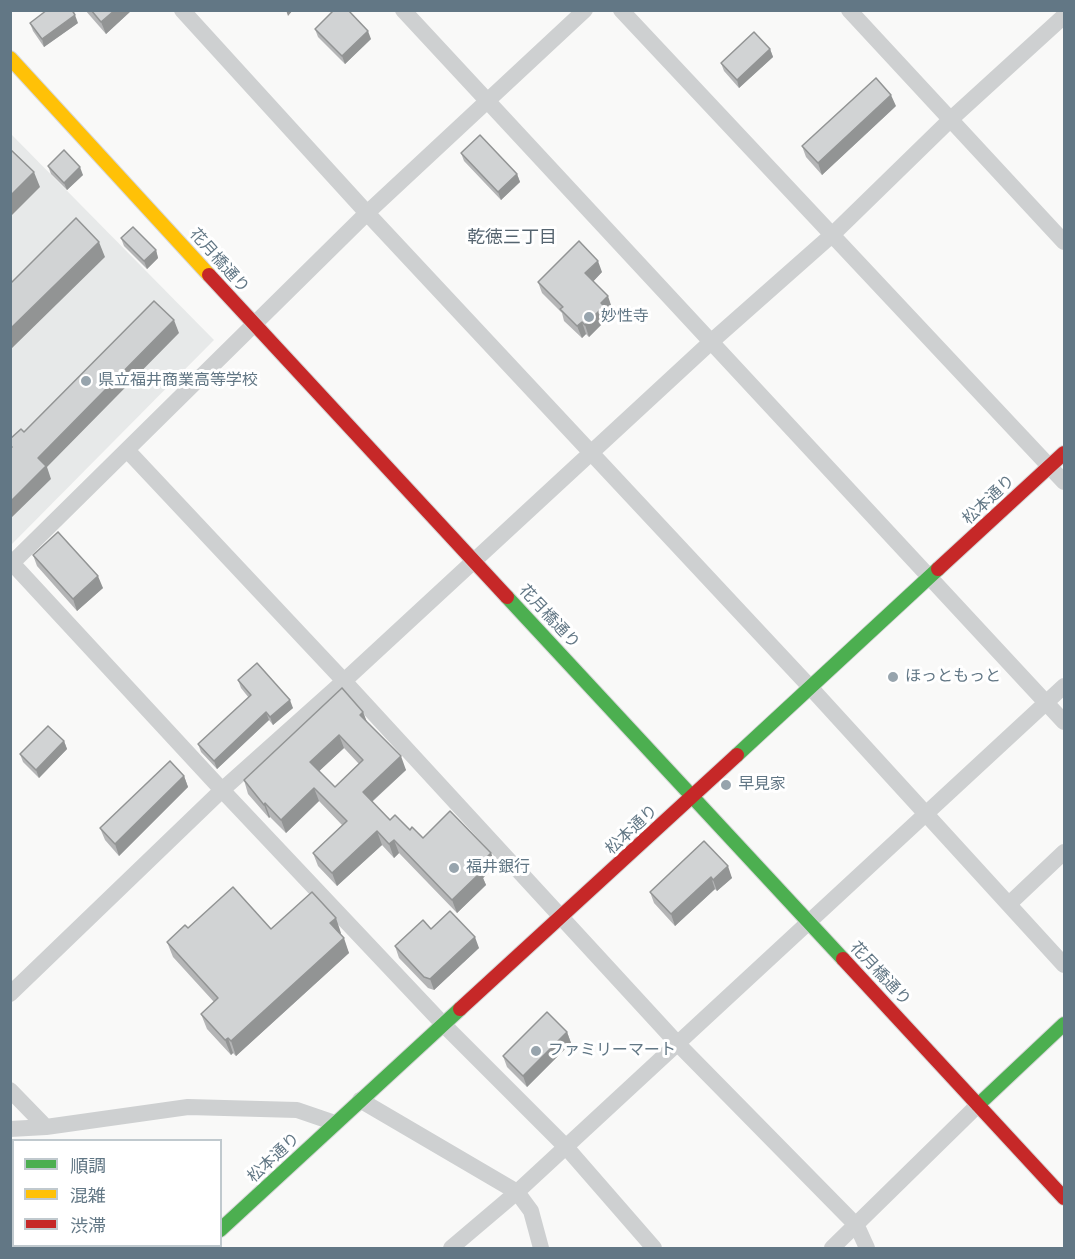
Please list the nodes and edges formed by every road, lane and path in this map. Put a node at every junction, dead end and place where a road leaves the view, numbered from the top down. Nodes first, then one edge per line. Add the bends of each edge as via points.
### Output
1 (403, 10) edge
2 (585, 10) edge
3 (621, 10) edge
4 (849, 10) edge
5 (185, 12) edge
6 (1065, 16) edge
7 (10, 58) edge
8 (487, 102) junction
9 (951, 119) junction
10 (368, 213) junction
11 (833, 234) junction
12 (1065, 242) edge
13 (254, 324) junction
14 (712, 341) junction
15 (127, 450) junction
16 (1065, 453) edge
17 (592, 454) junction
18 (1050, 466) junction
19 (1065, 482) edge
20 (474, 561) junction
21 (11, 564) edge
22 (930, 576) junction
23 (344, 681) junction
24 (1065, 686) edge
25 (810, 687) junction
26 (1047, 702) junction
27 (1065, 722) edge
28 (222, 790) junction
29 (693, 795) junction
30 (926, 813) junction
31 (1065, 852) edge
32 (1009, 904) junction
33 (561, 918) junction
34 (809, 921) junction
35 (1065, 965) edge
36 (10, 994) edge
37 (443, 1024) junction
38 (1065, 1024) edge
39 (677, 1043) junction
40 (10, 1090) edge
41 (360, 1100) junction
42 (978, 1105) junction
43 (336, 1123) junction
44 (46, 1127) junction
45 (10, 1129) edge
46 (566, 1147) junction
47 (517, 1192) junction
48 (1065, 1198) edge
49 (857, 1226) junction
50 (222, 1228) edge
51 (451, 1248) edge
52 (541, 1248) edge
53 (654, 1248) edge
54 (832, 1248) edge
55 (867, 1248) edge

1 - 8 street
2 - 8 street
3 - 11 street
4 - 9 street
5 - 10 street
6 - 9 street
7 - 13 street, 花月橋通り
8 - 10 street
8 - 14 street
9 - 11 street
9 - 12 street
10 - 13 street
10 - 17 street
11 - 14 street
11 - 18 street
13 - 15 street
13 - 20 street, 花月橋通り
14 - 17 street
14 - 22 street
15 - 21 street
15 - 23 street
16 - 18 street, 松本通り
17 - 20 street
17 - 25 street
18 - 19 street
18 - 22 street, 松本通り
20 - 23 street
20 - 29 street, 花月橋通り
21 - 28 street
22 - 25 street, 松本通り
22 - 26 street
23 - 28 street
23 - 33 street
24 - 26 street
25 - 29 street, 松本通り
25 - 30 street
26 - 27 street
26 - 30 street
28 - 36 street
28 - 37 street
29 - 33 street, 松本通り
29 - 34 street, 花月橋通り
30 - 32 street
30 - 34 street
31 - 32 street
32 - 35 street
33 - 37 street, 松本通り
33 - 39 street
34 - 39 street
34 - 42 street, 花月橋通り
37 - 41 street, 松本通り
37 - 46 street
38 - 42 street
39 - 46 street
39 - 49 street
40 - 44 street
41 - 43 street, 松本通り
41 - 47 street
42 - 48 street, 花月橋通り
42 - 49 street
43 - 44 street via 297,1110 188,1107
43 - 50 street, 松本通り
44 - 45 street
46 - 47 street
46 - 53 street
47 - 51 street
47 - 52 street via 531,1211
49 - 54 street
49 - 55 street

